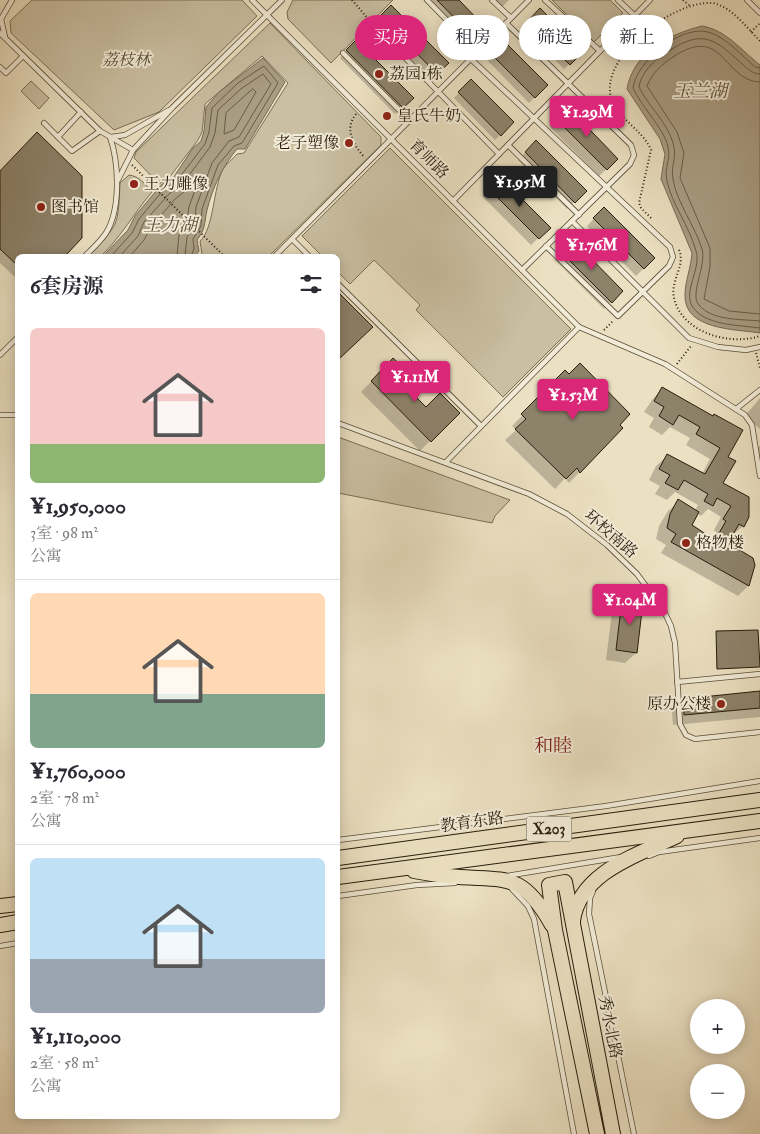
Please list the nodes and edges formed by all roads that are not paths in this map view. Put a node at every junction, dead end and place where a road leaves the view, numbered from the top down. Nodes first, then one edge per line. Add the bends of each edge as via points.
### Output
1 (12, 0) edge
2 (252, 0) edge
3 (282, 0) edge
4 (428, 0) edge
5 (492, 0) edge
6 (529, 0) edge
7 (546, 0) edge
8 (618, 0) edge
9 (650, 0) edge
10 (747, 0) edge
11 (760, 13) edge
12 (267, 15) junction
13 (442, 15) edge
14 (634, 15) edge
15 (636, 15) edge
16 (511, 18) joint
17 (509, 26) edge
18 (0, 33) edge
19 (9, 42) junction
20 (600, 51) joint
21 (343, 53) dead end
22 (23, 56) junction
23 (408, 60) edge
24 (470, 60) edge
25 (472, 60) edge
26 (0, 67) edge
27 (568, 84) junction
28 (439, 91) junction
29 (173, 107) junction
30 (81, 112) junction
31 (534, 119) junction
32 (410, 121) junction
33 (44, 123) dead end
34 (100, 130) junction
35 (58, 137) junction
36 (110, 137) junction
37 (391, 140) junction
38 (508, 145) junction
39 (133, 150) junction
40 (499, 154) junction
41 (118, 180) junction
42 (606, 188) junction
43 (453, 201) junction
44 (578, 215) junction
45 (572, 221) junction
46 (292, 239) junction
47 (546, 246) junction
48 (87, 254) edge
49 (277, 254) edge
50 (307, 254) edge
51 (522, 270) junction
52 (340, 286) edge
53 (642, 290) junction
54 (579, 327) junction
55 (15, 340) edge
56 (757, 348) edge
57 (0, 355) edge
58 (760, 390) edge
59 (736, 409) junction
60 (0, 415) edge
61 (15, 415) edge
62 (340, 424) edge
63 (481, 426) junction
64 (446, 462) junction
65 (760, 476) edge
66 (760, 674) edge
67 (677, 682) junction
68 (760, 732) edge
69 (760, 781) edge
70 (760, 800) edge
71 (760, 821) edge
72 (687, 832) junction
73 (760, 838) edge
74 (340, 840) edge
75 (659, 852) junction
76 (641, 854) junction
77 (340, 858) edge
78 (397, 869) junction
79 (340, 877) edge
80 (498, 878) junction
81 (483, 881) junction
82 (340, 896) edge
83 (15, 904) edge
84 (0, 906) edge
85 (15, 922) edge
86 (0, 925) edge
87 (572, 926) junction
88 (555, 930) junction
89 (15, 944) edge
90 (0, 946) edge
91 (574, 1134) edge
92 (597, 1134) edge
93 (613, 1134) edge
94 (634, 1134) edge

1 - 19 lane via 1,19 3,33
2 - 12 lane, 育师路
3 - 12 lane
4 - 13 lane
5 - 16 lane
6 - 16 lane
7 - 20 lane
8 - 14 lane
9 - 15 lane
10 - 11 lane
12 - 29 lane
12 - 37 lane, 育师路
17 - 27 lane
18 - 19 lane
19 - 22 lane
20 - 27 lane
21 - 32 lane
22 - 26 lane via 6,73
22 - 30 lane
23 - 28 lane
24 - 28 lane
25 - 31 lane
27 - 31 lane
27 - 42 lane via 631,145 634,155 630,164
28 - 32 lane
28 - 40 lane
29 - 36 lane via 125,135
29 - 39 lane
30 - 34 lane
30 - 35 lane
31 - 38 lane
31 - 42 lane
32 - 37 lane
33 - 35 lane
34 - 35 lane via 72,151
34 - 36 lane
36 - 39 lane
36 - 41 lane
37 - 43 lane, 育师路
37 - 46 lane
38 - 40 lane
38 - 44 lane
39 - 41 lane
40 - 43 lane
41 - 48 lane via 109,228
42 - 44 lane
42 - 53 lane via 670,247 673,257 669,266
43 - 51 lane, 育师路
44 - 45 lane
45 - 47 lane
45 - 53 lane
46 - 49 lane
46 - 50 lane
47 - 51 lane
47 - 53 lane via 618,316
51 - 54 lane, 育师路
52 - 63 lane
53 - 56 lane via 689,338 718,347
54 - 59 lane, 育师路 via 665,364
54 - 63 lane
55 - 57 lane
58 - 59 lane
59 - 65 lane, 育师路 via 752,426
60 - 61 lane
62 - 64 lane, 环校南路
63 - 64 lane
64 - 67 lane, 环校南路 via 529,494 567,514 618,554 650,591 671,626
66 - 67 lane
67 - 68 lane, 环校南路 via 680,724 686,735 695,739
69 - 74 lane via 606,806
70 - 77 main road, 教育东路 / X203
71 - 72 main road, X203
72 - 76 main road
72 - 78 main road, X203
73 - 75 lane
75 - 76 lane
75 - 94 lane via 609,873 596,886 588,914
76 - 80 lane
76 - 87 main road via 610,868 596,879 577,905
78 - 79 main road, X203
78 - 80 main road
80 - 81 lane
80 - 88 main road via 522,887
81 - 82 lane via 417,885
81 - 91 lane via 504,883 528,906 534,919
83 - 84 main road
85 - 86 main road
87 - 88 main road, 秀水北路 via 565,882 549,885
87 - 93 main road, 秀水北路
88 - 92 main road, 秀水北路
89 - 90 lane

